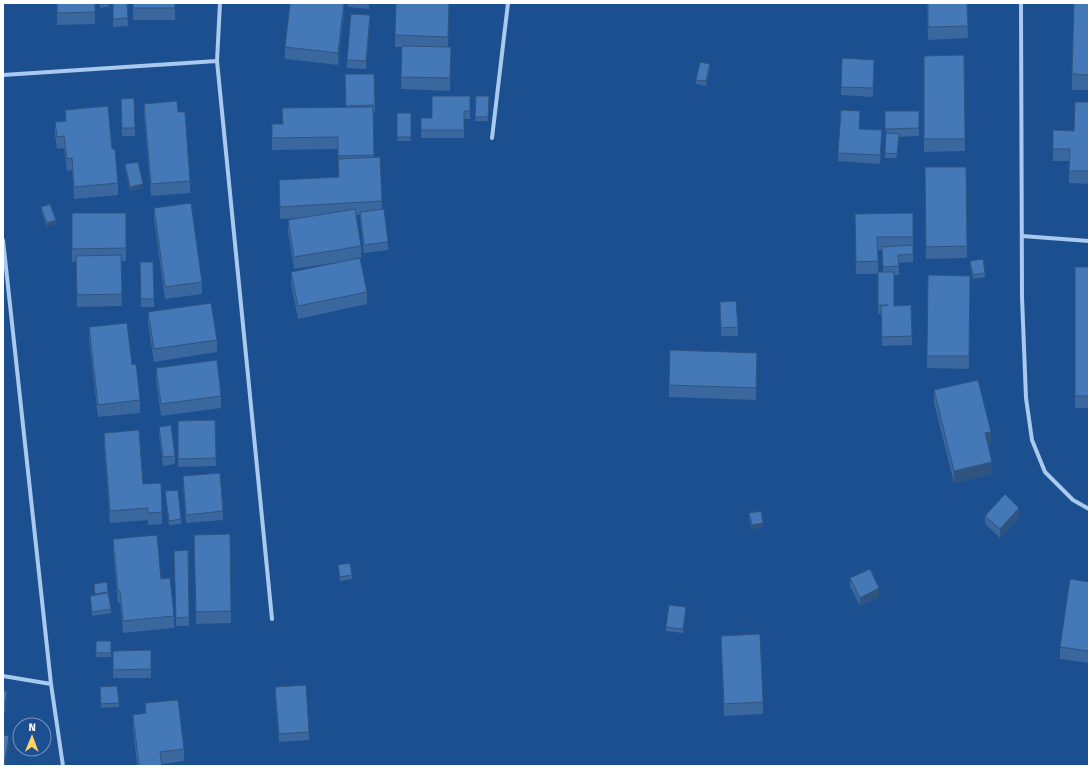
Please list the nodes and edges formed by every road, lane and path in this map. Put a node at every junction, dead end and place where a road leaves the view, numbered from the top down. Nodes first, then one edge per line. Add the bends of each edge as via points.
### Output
1 (220, 3) edge
2 (508, 3) edge
3 (1021, 3) edge
4 (217, 61) junction
5 (3, 75) edge
6 (492, 138) dead end
7 (1022, 236) junction
8 (3, 240) edge
9 (1089, 241) edge
10 (1089, 509) edge
11 (272, 619) dead end
12 (3, 676) edge
13 (51, 684) junction
14 (63, 766) edge

1 - 4 street
2 - 6 street
3 - 7 street
4 - 5 street
4 - 11 street
7 - 9 street
7 - 10 street via 1026,398 1032,440 1045,472 1073,500
8 - 13 street
12 - 13 street
13 - 14 street

